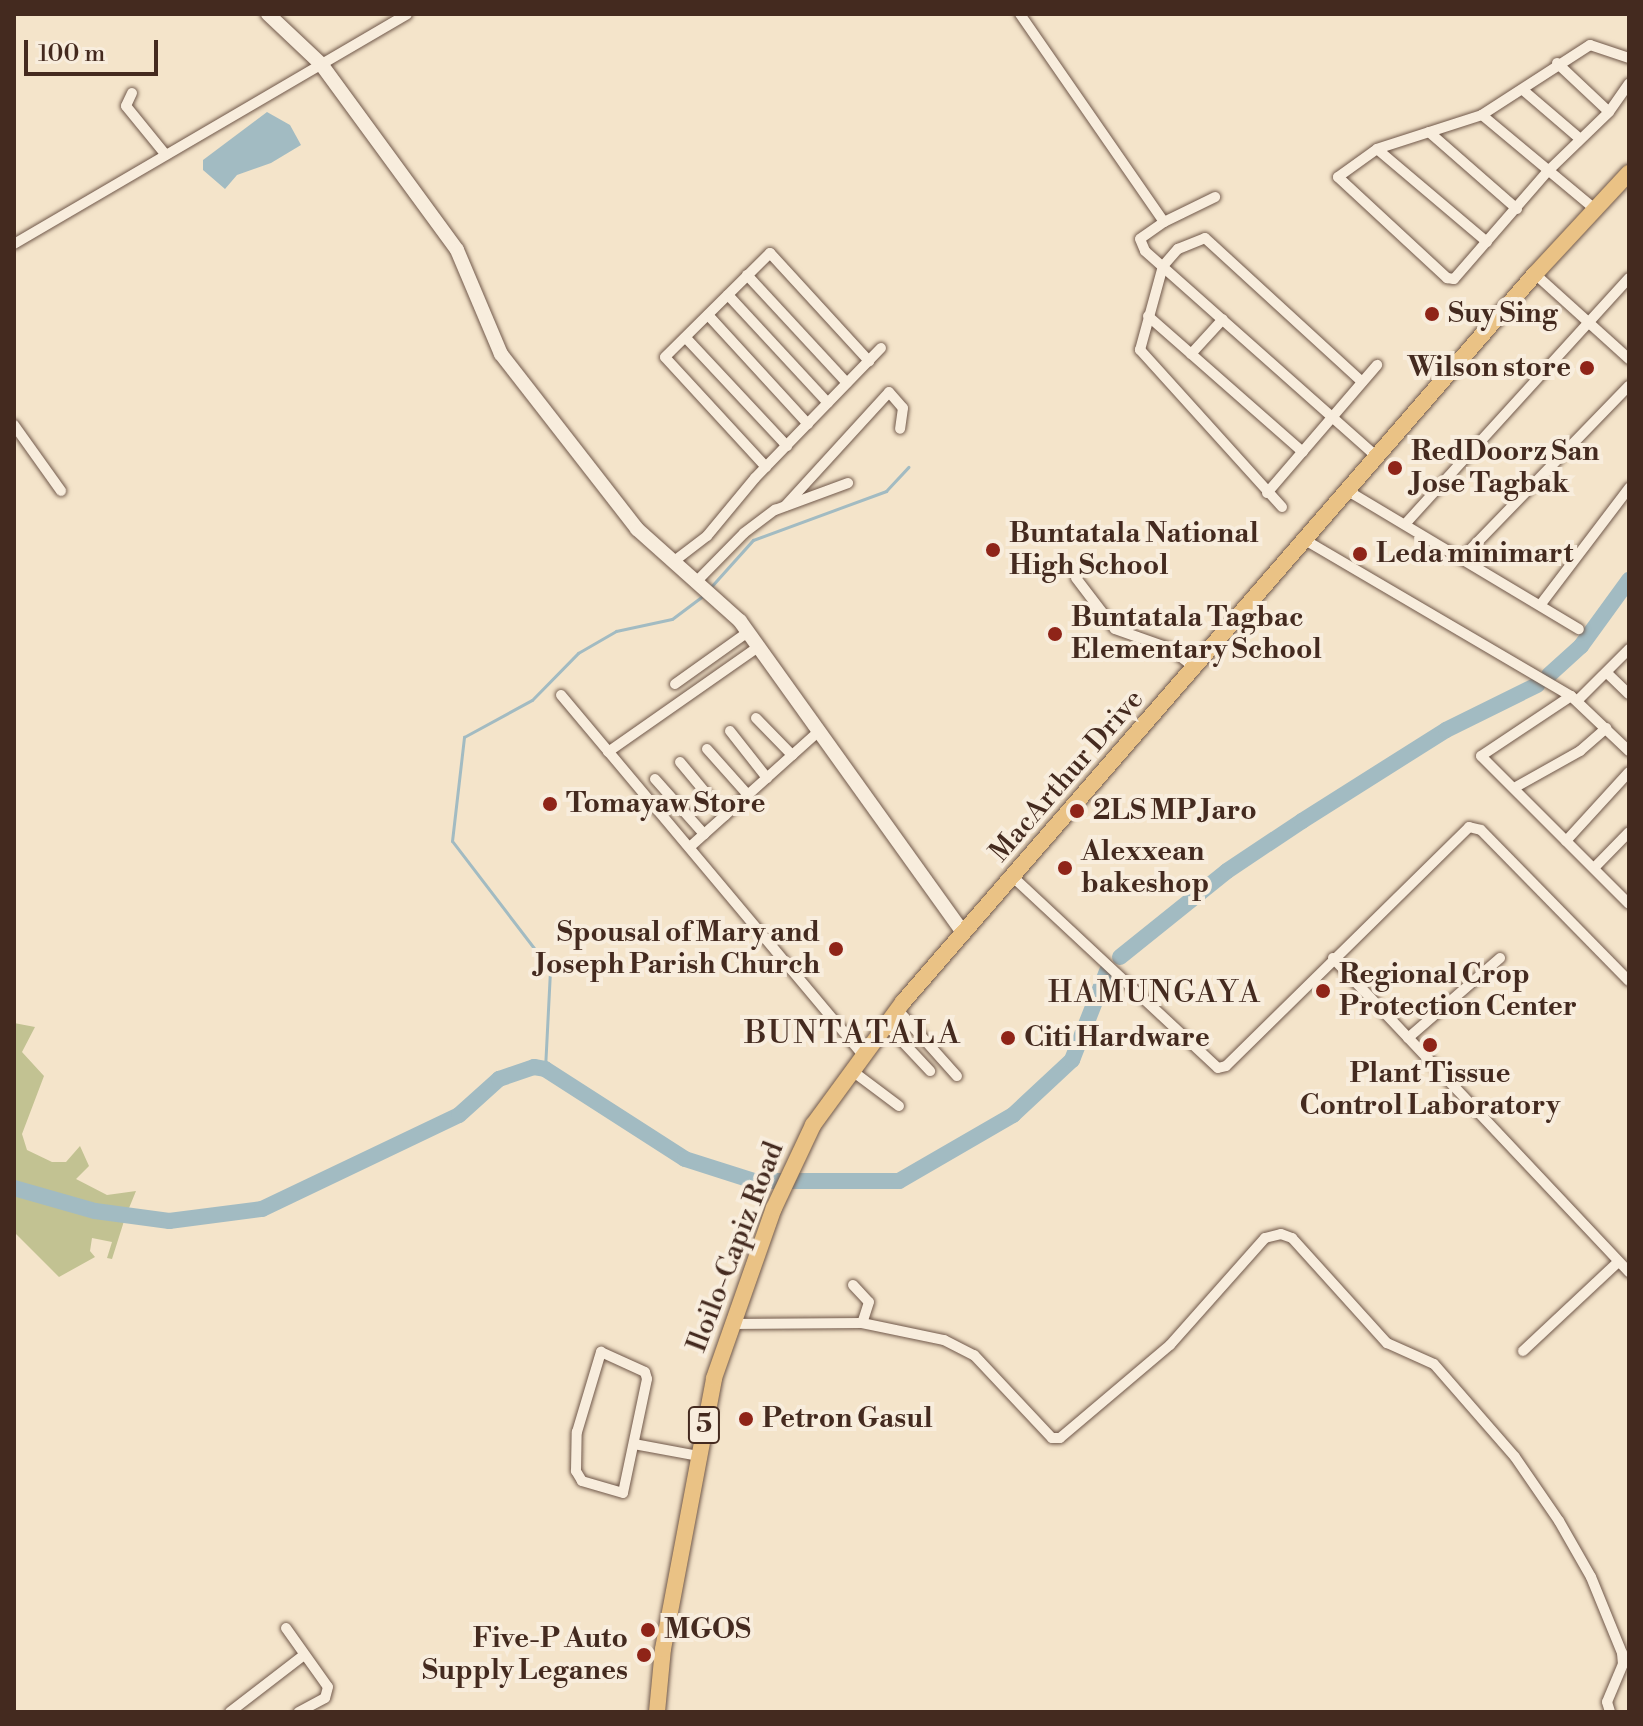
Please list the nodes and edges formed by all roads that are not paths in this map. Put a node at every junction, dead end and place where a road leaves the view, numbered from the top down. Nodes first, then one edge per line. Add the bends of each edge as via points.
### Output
1 (268, 14) edge
2 (407, 14) edge
3 (1020, 14) edge
4 (1629, 58) edge
5 (1557, 63) junction
6 (321, 64) junction
7 (1629, 83) edge
8 (1523, 90) junction
9 (132, 93) dead end
10 (1609, 112) junction
11 (1482, 115) junction
12 (1429, 132) junction
13 (1579, 138) junction
14 (1377, 149) junction
15 (166, 155) junction
16 (1548, 171) junction
17 (1629, 173) edge
18 (1215, 197) dead end
19 (1517, 209) junction
20 (1595, 209) junction
21 (1164, 222) junction
22 (1487, 242) junction
23 (14, 244) edge
24 (1163, 266) junction
25 (1535, 274) junction
26 (747, 275) junction
27 (1629, 278) edge
28 (728, 295) junction
29 (708, 315) junction
30 (1148, 316) junction
31 (1223, 319) junction
32 (1585, 324) junction
33 (686, 338) junction
34 (881, 348) dead end
35 (1191, 354) junction
36 (1629, 359) edge
37 (869, 361) junction
38 (1377, 365) dead end
39 (1362, 382) junction
40 (847, 383) junction
41 (1629, 386) edge
42 (828, 403) junction
43 (1334, 416) junction
44 (808, 424) junction
45 (14, 425) edge
46 (900, 429) dead end
47 (787, 446) junction
48 (1303, 452) junction
49 (1377, 457) junction
50 (766, 467) junction
51 (848, 483) dead end
52 (1629, 488) edge
53 (61, 491) dead end
54 (1348, 491) junction
55 (1267, 493) junction
56 (785, 506) junction
57 (1282, 507) dead end
58 (1407, 522) junction
59 (1305, 540) junction
60 (1464, 556) junction
61 (673, 562) junction
62 (1076, 578) dead end
63 (700, 583) junction
64 (1541, 604) junction
65 (1579, 629) dead end
66 (748, 632) junction
67 (758, 647) junction
68 (1629, 649) edge
69 (1196, 668) junction
70 (1607, 673) junction
71 (675, 684) dead end
72 (1629, 694) edge
73 (561, 695) dead end
74 (1574, 699) junction
75 (756, 718) dead end
76 (1606, 728) junction
77 (820, 730) junction
78 (730, 731) dead end
79 (707, 749) dead end
80 (1629, 751) edge
81 (608, 752) junction
82 (792, 755) junction
83 (680, 762) dead end
84 (1629, 772) edge
85 (767, 778) junction
86 (655, 779) dead end
87 (1514, 788) junction
88 (748, 795) junction
89 (725, 816) junction
90 (1629, 832) edge
91 (704, 834) junction
92 (1566, 841) junction
93 (692, 845) junction
94 (1594, 868) junction
95 (1013, 877) junction
96 (1627, 897) edge
97 (963, 933) junction
98 (1333, 958) junction
99 (1500, 958) dead end
100 (1629, 981) edge
101 (897, 1009) junction
102 (885, 1023) junction
103 (1408, 1038) junction
104 (861, 1052) junction
105 (851, 1070) junction
106 (930, 1071) dead end
107 (957, 1076) dead end
108 (899, 1106) dead end
109 (1618, 1262) junction
110 (1629, 1272) edge
111 (853, 1285) dead end
112 (862, 1323) junction
113 (729, 1324) junction
114 (1523, 1351) dead end
115 (634, 1444) junction
116 (698, 1456) junction
117 (286, 1628) dead end
118 (304, 1655) junction
119 (230, 1712) edge
120 (299, 1712) edge
121 (657, 1712) edge
122 (1610, 1712) edge

1 - 6 street
2 - 6 street
3 - 21 street
4 - 5 street via 1590,45
5 - 8 street
5 - 10 street
6 - 15 street
6 - 61 street via 457,250 501,354 637,529
7 - 10 street
8 - 11 street
8 - 13 street
9 - 15 street via 126,106
10 - 13 street
11 - 12 street
11 - 16 street
12 - 14 street
12 - 19 street
13 - 16 street
14 - 22 street
14 - 22 street via 1338,177 1447,278 1454,279
15 - 23 street
16 - 19 street
16 - 20 street
17 - 20 main road, MacArthur Drive / 5
18 - 21 street
19 - 22 street
20 - 25 main road, MacArthur Drive / 5
21 - 24 street via 1140,243
24 - 30 street
24 - 31 street
24 - 39 street via 1178,249 1205,238
25 - 32 street
25 - 49 main road, MacArthur Drive / 5
26 - 28 street
26 - 37 street via 773,253
26 - 40 street
27 - 32 street
28 - 29 street
28 - 42 street
29 - 33 street
29 - 44 street
30 - 35 street
30 - 55 street via 1140,350
31 - 35 street
31 - 43 street
32 - 36 street
32 - 58 street
33 - 47 street
33 - 50 street via 665,357 666,364
34 - 37 street
35 - 48 street
37 - 40 street
38 - 39 street
39 - 43 street
40 - 42 street
41 - 60 street
42 - 44 street
43 - 48 street
43 - 49 street
44 - 47 street
45 - 53 street
46 - 56 street via 903,408 889,392
47 - 50 street
48 - 55 street
49 - 54 main road, MacArthur Drive / 5
50 - 61 street via 707,536
51 - 56 street
52 - 64 street
54 - 58 street
54 - 59 main road, MacArthur Drive / 5
55 - 57 street
56 - 63 street via 744,533
58 - 60 street
59 - 69 main road, MacArthur Drive / 5
59 - 74 street
60 - 64 street
61 - 63 street
62 - 69 street via 1115,629 1169,648
63 - 66 street
64 - 65 street
66 - 67 street
66 - 71 street
67 - 77 street
67 - 81 street
68 - 70 street
69 - 95 main road, MacArthur Drive / 5
70 - 72 street
70 - 74 street
73 - 81 street
74 - 76 street
74 - 87 street via 1483,752 1482,760
75 - 82 street
76 - 80 street
76 - 87 street via 1580,751
77 - 82 street
77 - 97 street
78 - 85 street
79 - 88 street
81 - 93 street
82 - 85 street
83 - 89 street
84 - 92 street
85 - 88 street
86 - 91 street
87 - 92 street
88 - 89 street
89 - 91 street
90 - 94 street
91 - 93 street
92 - 94 street
93 - 104 street
94 - 96 street
95 - 97 main road, MacArthur Drive / 5
95 - 98 street via 1218,1068
97 - 101 main road, MacArthur Drive / 5
98 - 100 street via 1469,827 1481,830
98 - 103 street
99 - 103 street
101 - 102 main road, MacArthur Drive / 5
101 - 107 street
102 - 104 main road, MacArthur Drive / 5
102 - 106 street
103 - 109 street
104 - 105 main road, Iloilo-Capiz Road / 5
105 - 108 street
105 - 113 main road, Iloilo-Capiz Road / 5 via 792,1168
109 - 110 street
109 - 114 street
111 - 112 street via 869,1302
112 - 113 street
112 - 122 street via 895,1326 962,1348 1052,1438 1060,1438 1170,1345 1265,1238 1292,1238 1387,1343 1434,1364 1515,1457 1559,1521 1591,1577 1622,1653 1607,1702
113 - 116 main road, Iloilo-Capiz Road / 5
115 - 115 street via 646,1374 601,1352 577,1432 578,1477 599,1489 623,1493
115 - 116 street
116 - 121 main road, Iloilo-Capiz Road / 5
117 - 118 street
118 - 119 street
118 - 120 street via 321,1673 329,1693

